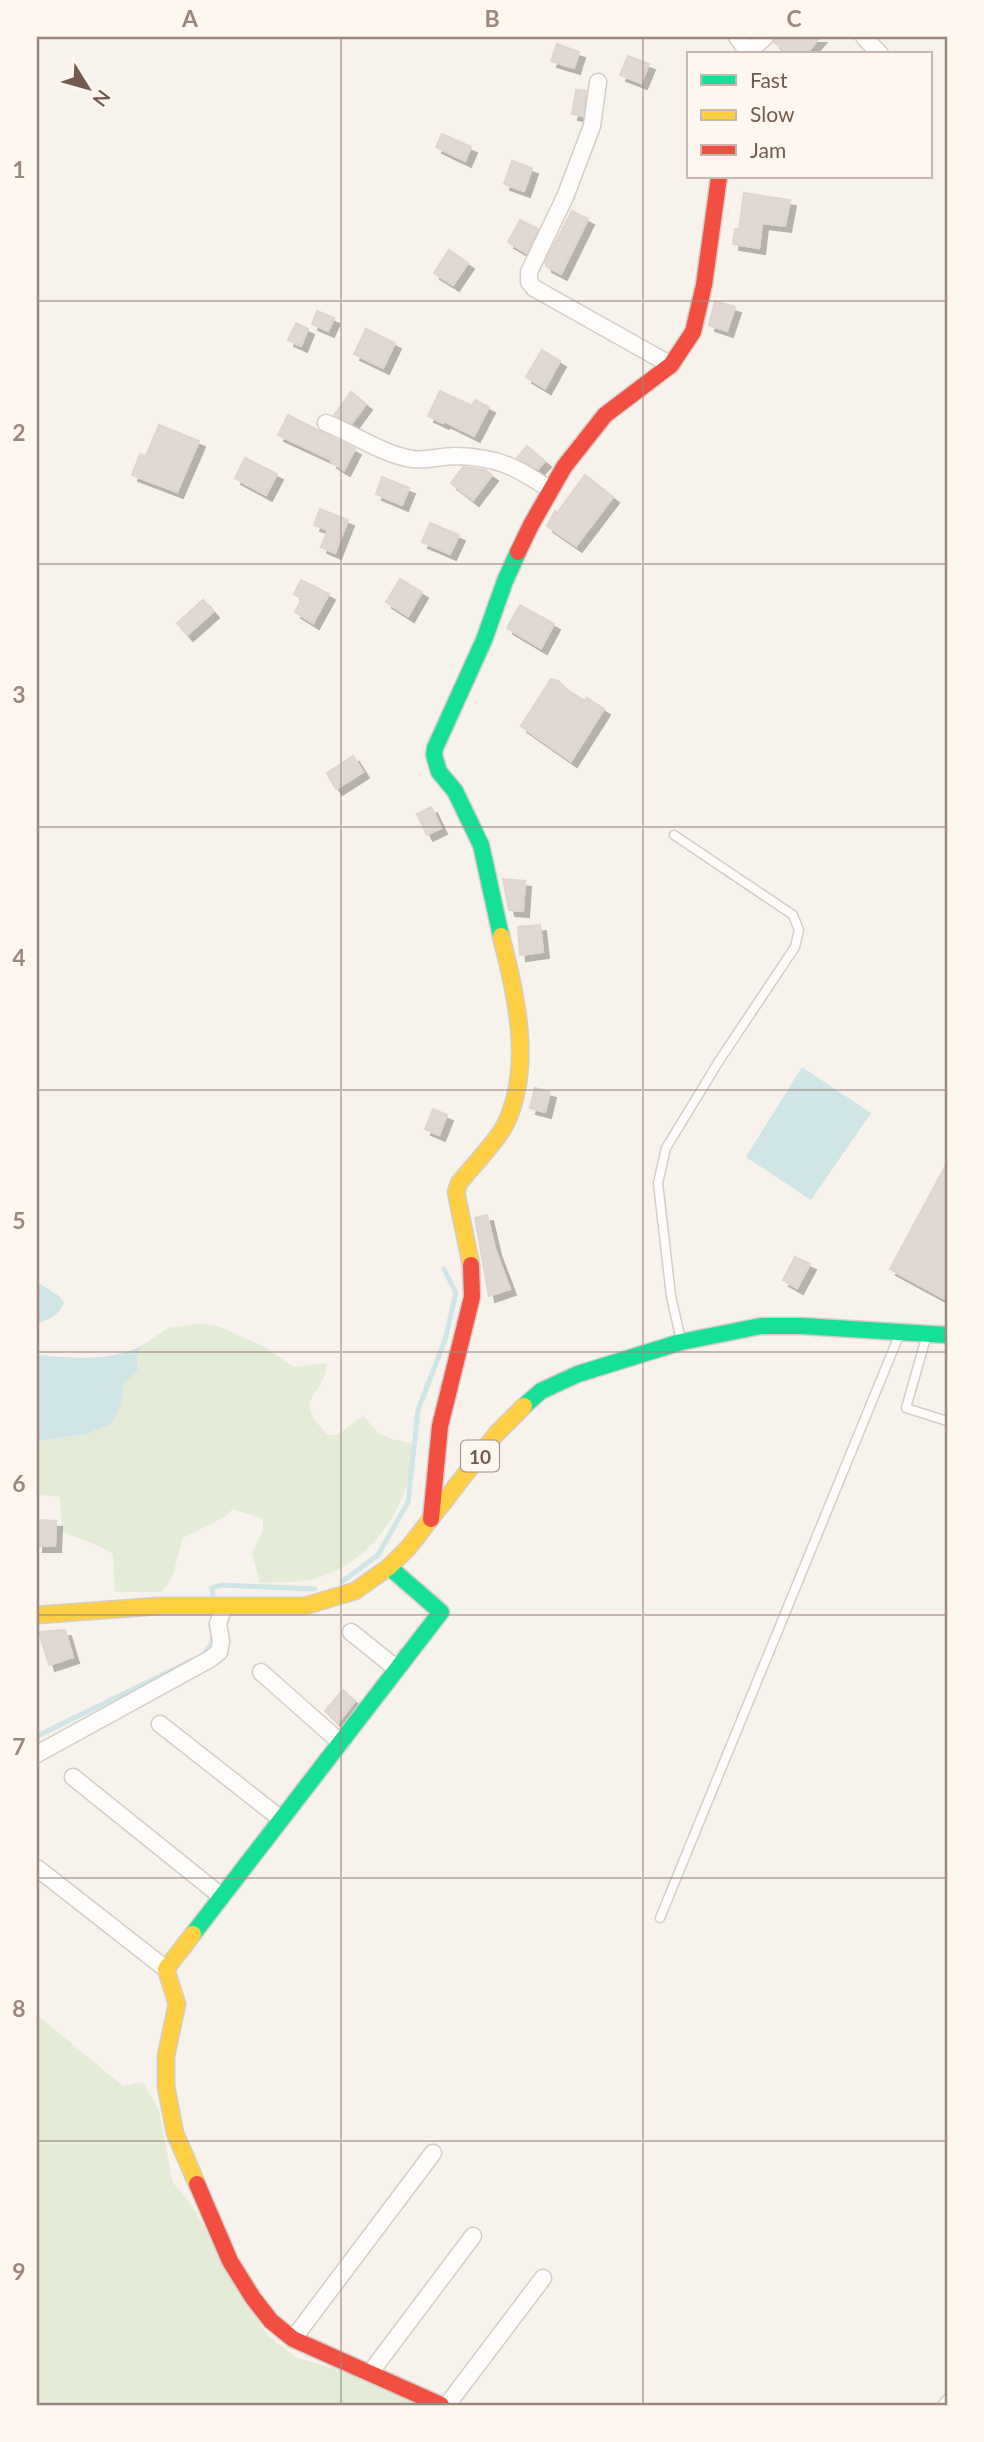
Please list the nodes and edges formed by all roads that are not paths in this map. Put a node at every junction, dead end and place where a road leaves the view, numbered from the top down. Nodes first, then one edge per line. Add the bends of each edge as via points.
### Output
1 (737, 37) edge
2 (765, 37) edge
3 (864, 37) edge
4 (746, 52) edge
5 (748, 52) edge
6 (878, 52) edge
7 (598, 82) dead end
8 (719, 178) edge
9 (671, 365) junction
10 (326, 423) dead end
11 (551, 490) junction
12 (674, 835) dead end
13 (900, 1332) junction
14 (927, 1334) junction
15 (947, 1335) edge
16 (681, 1342) junction
17 (947, 1421) edge
18 (431, 1519) junction
19 (389, 1567) junction
20 (224, 1606) junction
21 (37, 1615) edge
22 (351, 1632) dead end
23 (397, 1669) junction
24 (261, 1672) dead end
25 (160, 1724) dead end
26 (341, 1743) junction
27 (37, 1754) edge
28 (73, 1777) dead end
29 (281, 1819) junction
30 (37, 1868) edge
31 (222, 1896) junction
32 (660, 1918) dead end
33 (166, 1969) junction
34 (433, 2153) dead end
35 (473, 2236) dead end
36 (543, 2278) dead end
37 (293, 2339) junction
38 (370, 2373) junction
39 (947, 2399) edge
40 (441, 2405) edge
41 (447, 2405) edge
42 (942, 2405) edge

1 - 4 street
2 - 5 street
3 - 6 street
7 - 9 street via 592,126 528,278 534,288
8 - 9 main road via 695,326
9 - 11 main road via 605,415
10 - 11 street via 408,458 454,456 501,462
11 - 18 main road via 505,581 434,755 481,845 520,1023 513,1106 506,1124 456,1192 471,1267 472,1297 440,1426
12 - 16 lane via 793,915 799,930 795,947 719,1061 662,1161 658,1183
13 - 14 main road, 10
13 - 16 main road, 10 via 761,1326
13 - 32 lane
14 - 15 main road, 10
14 - 17 lane via 906,1408
16 - 18 main road, 10 via 541,1391 498,1433
18 - 19 main road, 10
19 - 20 main road, 10 via 355,1591 319,1604
19 - 23 main road via 440,1612
20 - 21 main road, 10
20 - 27 street via 218,1624 219,1652 209,1660
22 - 23 street
23 - 26 main road
24 - 26 street
25 - 29 street
26 - 29 main road
28 - 31 street
29 - 31 main road
30 - 33 street
31 - 33 main road
33 - 37 main road via 177,2004 166,2056 174,2133 230,2261 271,2321
34 - 37 street
35 - 38 street
36 - 41 street
37 - 38 main road
38 - 40 main road
39 - 42 lane

